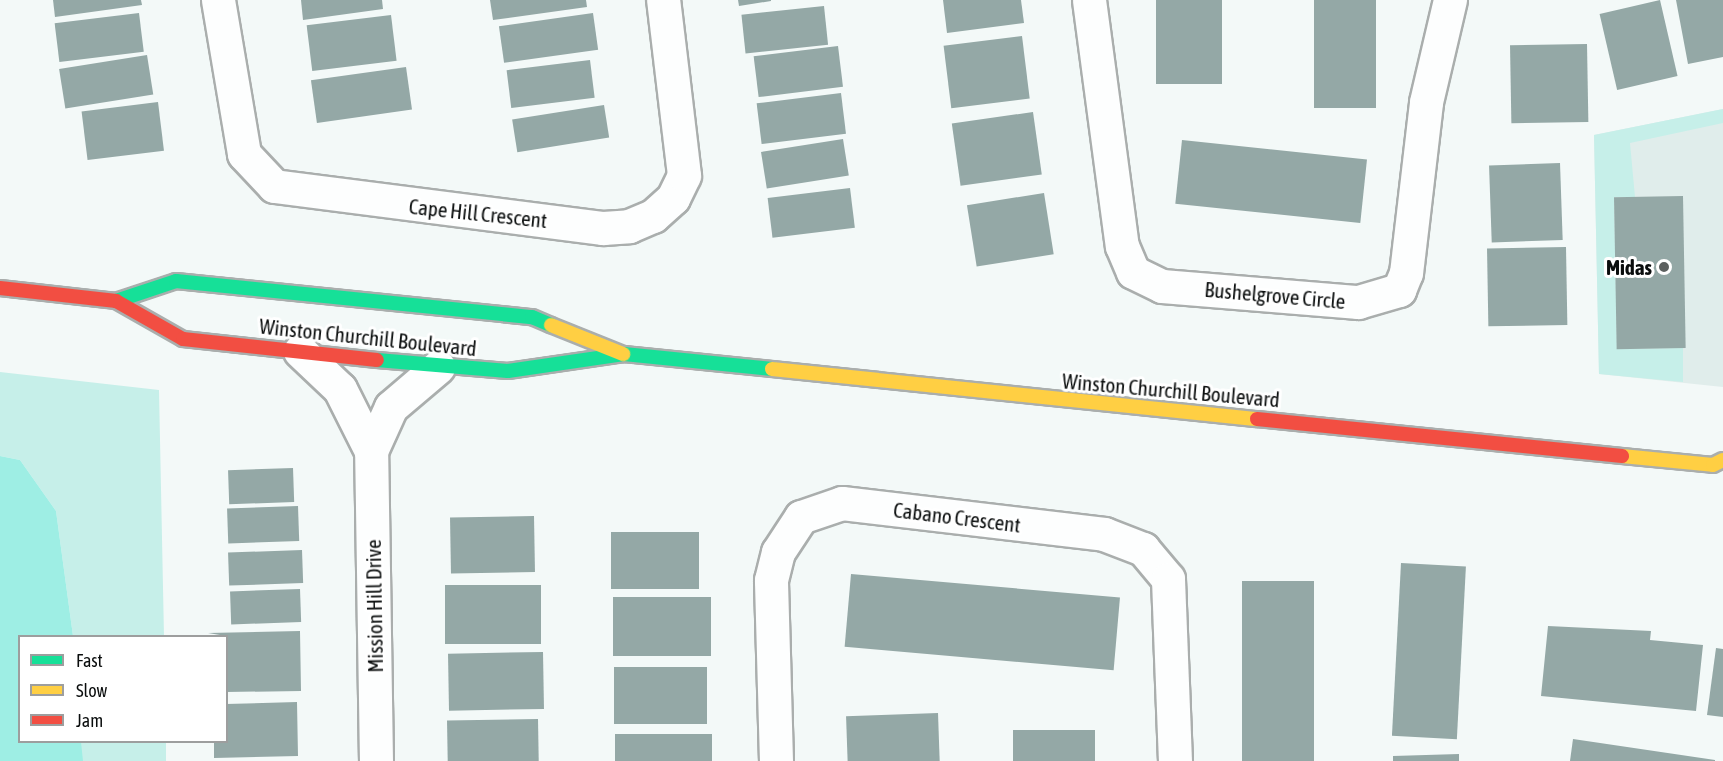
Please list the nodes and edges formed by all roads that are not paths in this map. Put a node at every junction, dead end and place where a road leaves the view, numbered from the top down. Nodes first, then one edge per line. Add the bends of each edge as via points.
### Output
1 (218, 0) edge
2 (663, 0) edge
3 (1089, 0) edge
4 (1450, 0) edge
5 (0, 288) edge
6 (116, 301) junction
7 (300, 351) junction
8 (624, 354) junction
9 (438, 367) junction
10 (371, 451) junction
11 (1718, 462) edge
12 (1723, 479) edge
13 (376, 761) edge
14 (776, 761) edge
15 (1175, 761) edge

1 - 2 street, Cape Hill Crescent via 244,154 274,186 603,228 629,226 653,216 673,198 684,175
3 - 4 street, Bushelgrove Circle via 1122,246 1133,272 1162,286 1358,302 1399,290 1406,273 1425,102
5 - 6 main road, Winston Churchill Boulevard
6 - 7 main road, Winston Churchill Boulevard via 183,339
6 - 8 main road, Winston Churchill Boulevard via 176,281 532,317
7 - 9 main road, Winston Churchill Boulevard
7 - 10 street, Mission Hill Drive via 340,389
8 - 9 main road, Winston Churchill Boulevard via 508,371
8 - 11 main road, Winston Churchill Boulevard
9 - 10 street, Mission Hill Drive via 391,407
10 - 13 street, Mission Hill Drive
11 - 12 main road, Winston Churchill Boulevard
14 - 15 street, Cabano Crescent via 771,580 778,552 801,518 842,503 1104,534 1143,549 1168,579

